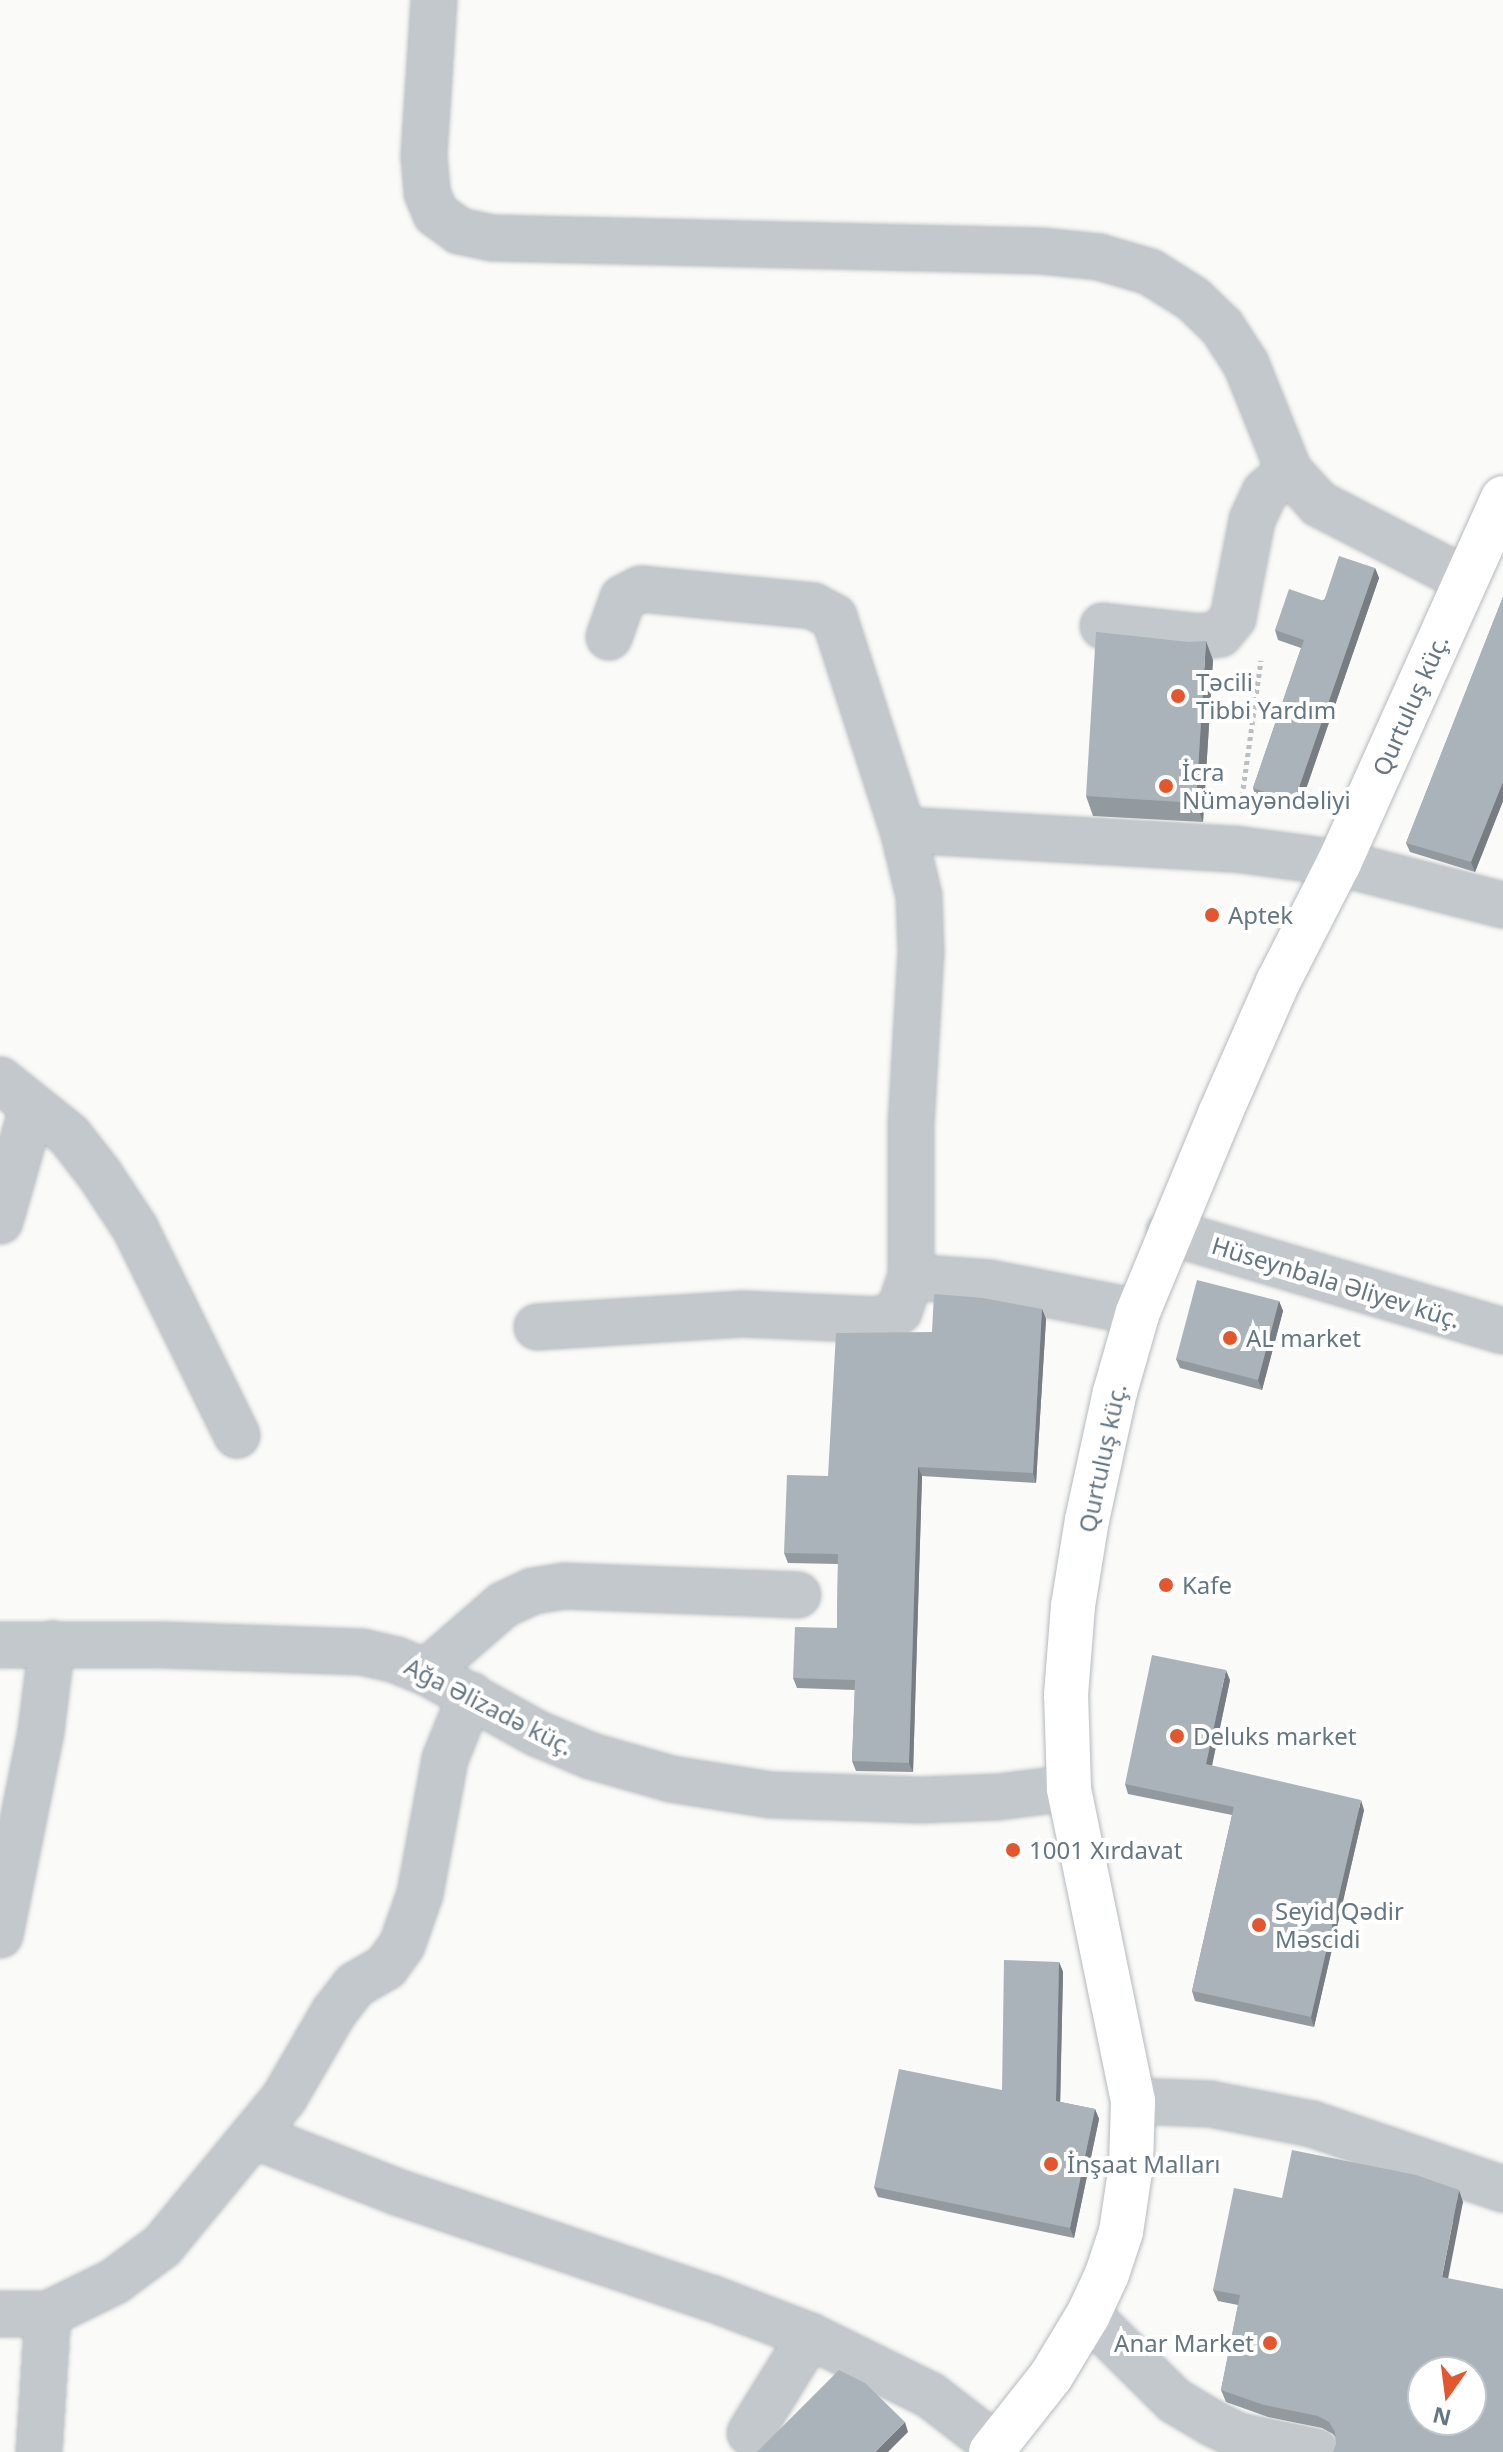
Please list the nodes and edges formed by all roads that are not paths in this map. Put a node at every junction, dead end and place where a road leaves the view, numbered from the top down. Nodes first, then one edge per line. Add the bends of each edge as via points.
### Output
1 (434, 0) edge
2 (1289, 471) junction
3 (1503, 498) edge
4 (1466, 580) junction
5 (1103, 626) dead end
6 (609, 637) dead end
7 (903, 830) junction
8 (1339, 863) junction
9 (1503, 905) edge
10 (0, 1080) edge
11 (32, 1109) junction
12 (0, 1221) edge
13 (1169, 1232) junction
14 (911, 1277) junction
15 (1138, 1312) junction
16 (537, 1327) dead end
17 (1503, 1331) edge
18 (237, 1435) dead end
19 (798, 1595) dead end
20 (52, 1644) junction
21 (0, 1645) edge
22 (426, 1672) junction
23 (471, 1695) junction
24 (1069, 1788) junction
25 (0, 1935) edge
26 (1133, 2101) junction
27 (255, 2136) junction
28 (1503, 2189) edge
29 (0, 2314) edge
30 (48, 2314) junction
31 (1088, 2315) junction
32 (810, 2336) junction
33 (750, 2433) dead end
34 (1237, 2444) edge
35 (993, 2449) edge
36 (39, 2452) edge
37 (1316, 2452) edge

1 - 2 street via 424,156 427,193 436,214 459,231 492,238 1041,251 1099,257 1150,272 1193,299 1222,327 1246,364
2 - 4 street via 1319,504
2 - 5 street via 1265,492 1252,520 1233,618 1220,634 1199,637
3 - 4 main road, Qurtuluş küç.
4 - 8 main road, Qurtuluş küç.
6 - 7 street via 623,598 641,589 813,606 834,617
7 - 8 street via 1235,849
7 - 14 street via 919,896 921,952 911,1125
8 - 9 street
8 - 13 main road, Qurtuluş küç. via 1278,982
10 - 11 street
11 - 12 street
11 - 18 street via 69,1135 135,1228
13 - 15 main road, Qurtuluş küç.
13 - 17 street, Hüseynbala Əliyev küç.
14 - 15 street via 990,1283
14 - 16 street via 899,1311 880,1320 743,1314
15 - 24 main road, Qurtuluş küç. via 1096,1469 1073,1606 1066,1695
19 - 22 street via 565,1586 533,1591 503,1605
20 - 21 street, Ağa Əlizadə küç.
20 - 22 street, Ağa Əlizadə küç. via 362,1652
20 - 25 street
22 - 23 street, Ağa Əlizadə küç.
23 - 24 street, Ağa Əlizadə küç. via 536,1733 591,1756 671,1779 756,1792 921,1800
23 - 27 street via 445,1759 420,1894 402,1945 386,1967 355,1985 334,2012 284,2098
24 - 26 main road, Qurtuluş küç.
26 - 28 street via 1210,2104 1312,2124
26 - 31 main road, Qurtuluş küç. via 1121,2232
27 - 30 street via 162,2246 115,2281
27 - 32 street via 400,2193
29 - 30 street
30 - 36 street
31 - 34 street via 1175,2401
31 - 35 main road, Qurtuluş küç. via 1051,2376
32 - 33 street
32 - 35 street via 930,2395
34 - 37 street

